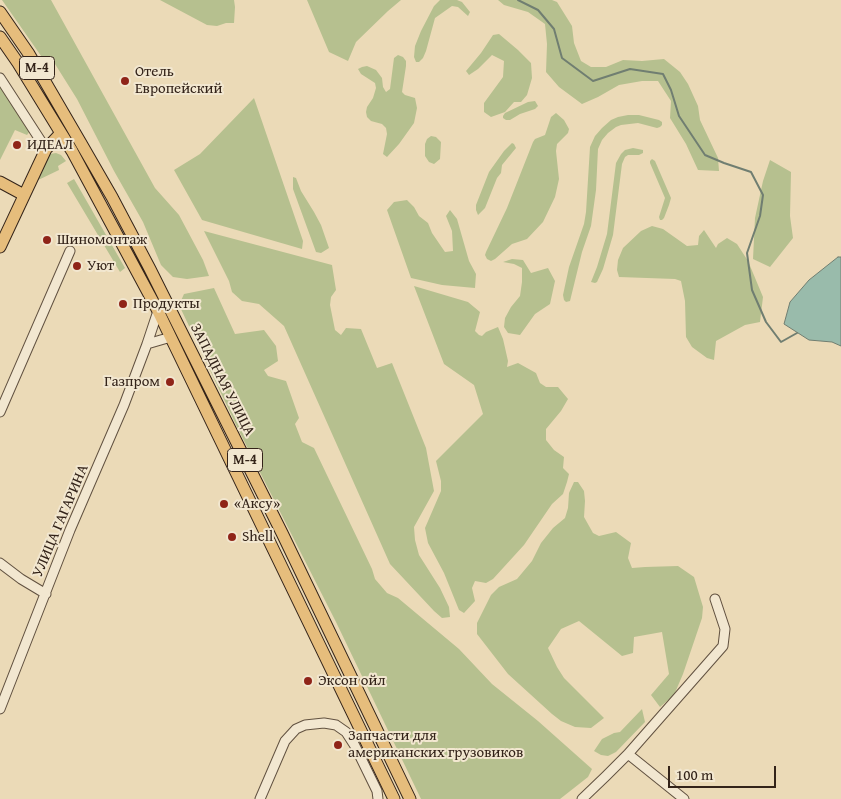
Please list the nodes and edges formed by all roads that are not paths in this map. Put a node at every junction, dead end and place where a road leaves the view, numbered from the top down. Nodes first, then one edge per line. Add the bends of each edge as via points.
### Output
1 (0, 12) edge
2 (0, 37) edge
3 (0, 78) edge
4 (61, 133) junction
5 (46, 149) junction
6 (0, 182) edge
7 (24, 195) junction
8 (0, 247) edge
9 (70, 252) dead end
10 (158, 310) junction
11 (171, 337) junction
12 (147, 344) junction
13 (0, 412) edge
14 (0, 563) edge
15 (46, 594) junction
16 (715, 599) dead end
17 (0, 709) edge
18 (628, 754) junction
19 (260, 799) edge
20 (378, 799) edge
21 (394, 799) edge
22 (410, 799) edge
23 (582, 799) edge
24 (684, 799) edge

1 - 22 main road, ЗАПАДНАЯ УЛИЦА / М-4 via 29,54 112,196 282,533
2 - 4 main road, ЗАПАДНАЯ УЛИЦА / М-4
3 - 5 street
4 - 5 main road
4 - 10 main road, ЗАПАДНАЯ УЛИЦА / М-4
5 - 7 main road
6 - 7 main road
7 - 8 main road
9 - 13 street
10 - 11 main road, ЗАПАДНАЯ УЛИЦА / М-4
10 - 12 street, УЛИЦА ГАГАРИНА
11 - 12 street
11 - 21 main road, ЗАПАДНАЯ УЛИЦА / М-4
12 - 15 street, УЛИЦА ГАГАРИНА
14 - 15 street
15 - 17 street, УЛИЦА ГАГАРИНА
16 - 18 street via 724,629 723,646
18 - 23 street
18 - 24 street
19 - 20 street via 285,741 304,725 324,723 336,725 346,732 377,791

